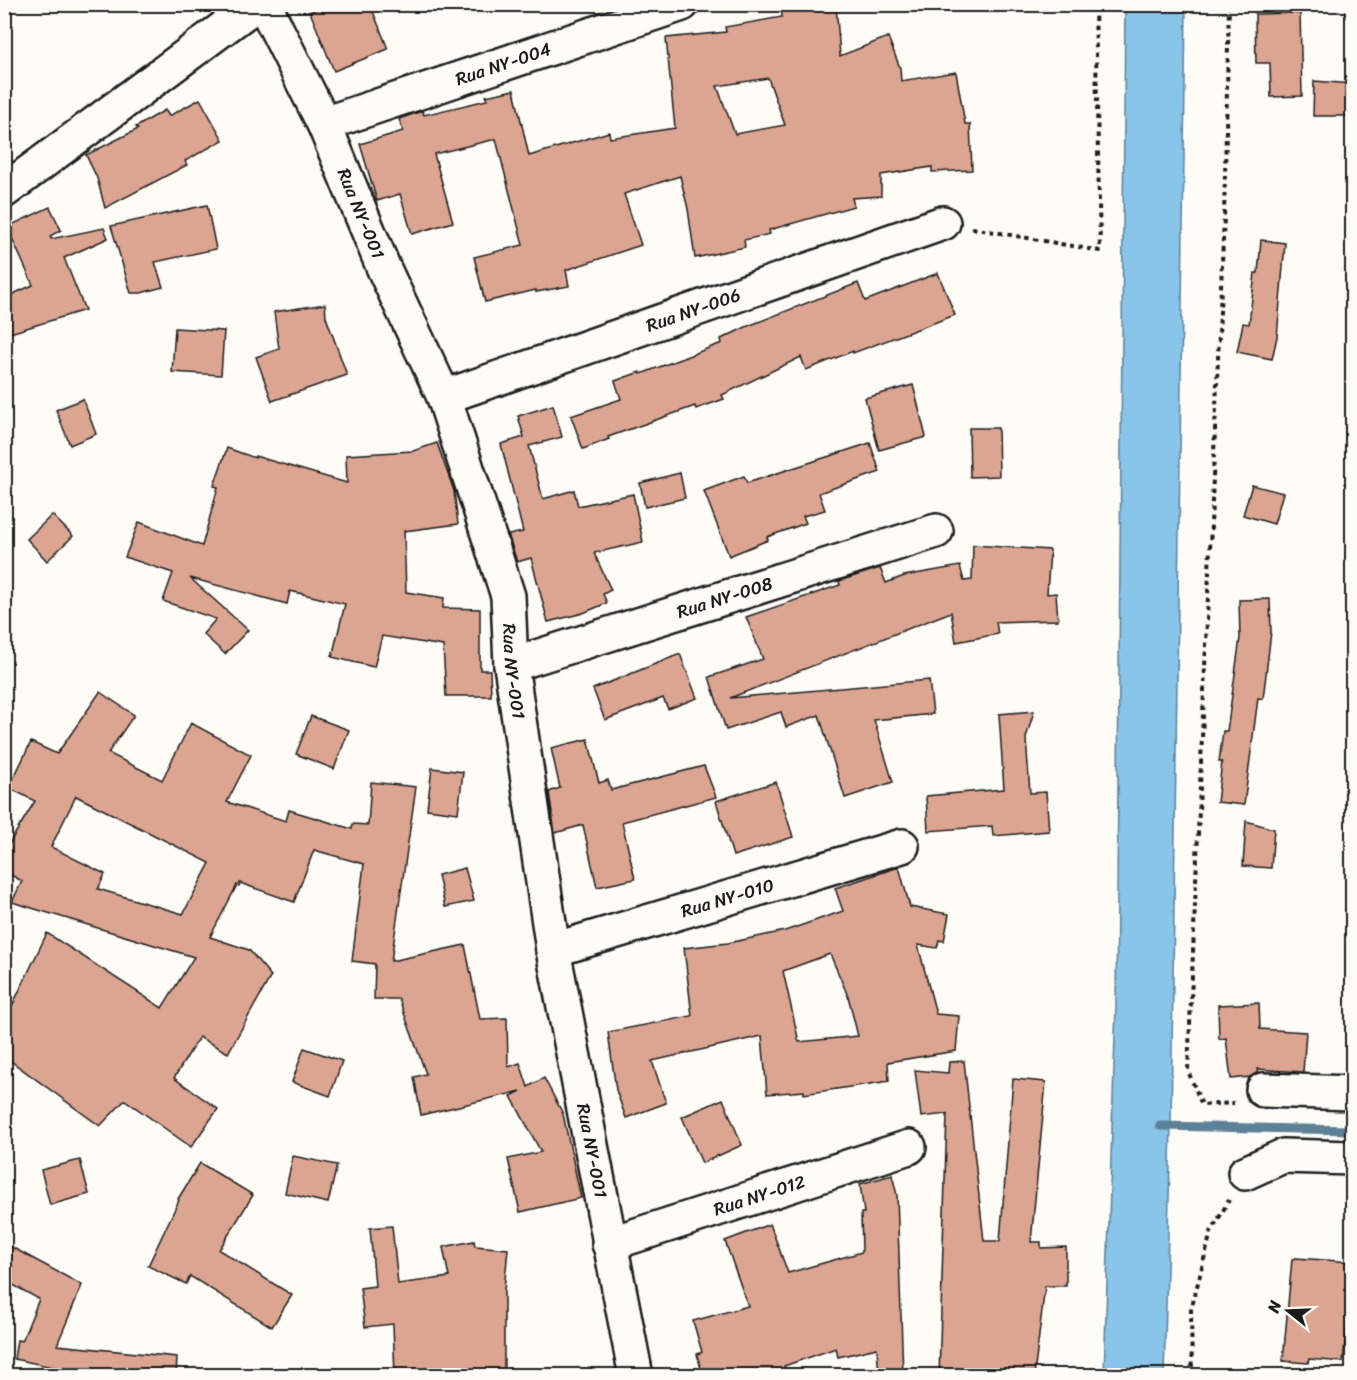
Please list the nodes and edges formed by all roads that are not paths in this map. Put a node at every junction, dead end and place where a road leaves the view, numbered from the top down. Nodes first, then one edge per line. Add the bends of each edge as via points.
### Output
1 (256, 4) edge
2 (264, 4) edge
3 (682, 4) edge
4 (324, 124) junction
5 (4, 191) edge
6 (943, 223) road end
7 (444, 397) junction
8 (936, 531) dead end
9 (511, 665) junction
10 (902, 846) dead end
11 (553, 950) junction
12 (1263, 1090) road end
13 (1353, 1093) edge
14 (909, 1147) dead end
15 (1353, 1158) edge
16 (1245, 1173) road end
17 (609, 1244) junction
18 (636, 1376) edge

1 - 5 street
2 - 4 street, Rua NY-001
3 - 4 street, Rua NY-004
4 - 7 street, Rua NY-001 via 384,269
6 - 7 street, Rua NY-006
7 - 9 street, Rua NY-001 via 508,596
8 - 9 street, Rua NY-008
9 - 11 street, Rua NY-001
10 - 11 street, Rua NY-010
11 - 17 street, Rua NY-001
12 - 13 street
14 - 17 street, Rua NY-012
15 - 16 street via 1283,1156
17 - 18 street, Rua NY-001

